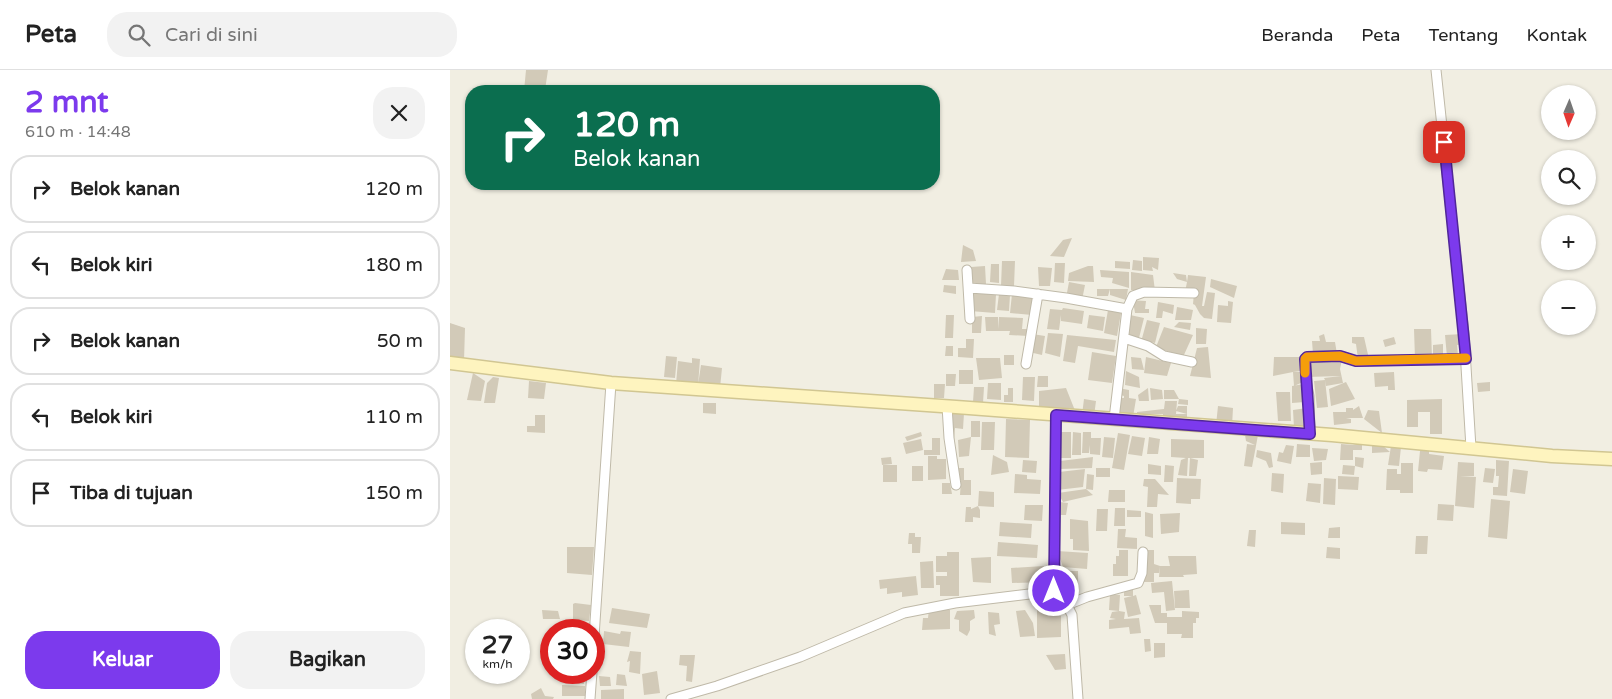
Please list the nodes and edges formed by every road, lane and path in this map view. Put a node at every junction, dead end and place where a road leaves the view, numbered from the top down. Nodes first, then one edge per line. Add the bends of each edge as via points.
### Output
1 (1436, 70) edge
2 (967, 270) dead end
3 (969, 288) junction
4 (1194, 293) dead end
5 (1038, 294) junction
6 (1127, 309) junction
7 (970, 319) dead end
8 (1124, 338) junction
9 (1466, 359) junction
10 (1192, 362) dead end
11 (450, 363) edge
12 (1026, 364) dead end
13 (610, 383) junction
14 (947, 406) junction
15 (1056, 415) junction
16 (1114, 419) junction
17 (1310, 434) junction
18 (1471, 448) junction
19 (1612, 459) edge
20 (956, 485) dead end
21 (1143, 552) dead end
22 (1054, 591) junction
23 (1067, 604) junction
24 (595, 619) edge
25 (591, 684) edge
26 (590, 699) edge
27 (670, 699) edge
28 (1078, 699) edge

1 - 9 street
2 - 3 street
3 - 5 street
3 - 7 street
4 - 6 street via 1137,293
5 - 6 street
5 - 12 street
6 - 8 street
8 - 10 street via 1148,346 1164,356
8 - 16 street
9 - 17 street via 1356,361 1340,356 1307,357
9 - 18 street
11 - 13 street
13 - 14 street
13 - 24 street
14 - 15 street
14 - 20 street
15 - 16 street
15 - 22 street
16 - 17 street
17 - 18 street
18 - 19 street
21 - 23 street via 1138,583
22 - 23 street
22 - 27 street via 904,613 800,657
23 - 28 street via 1072,615
25 - 26 street

